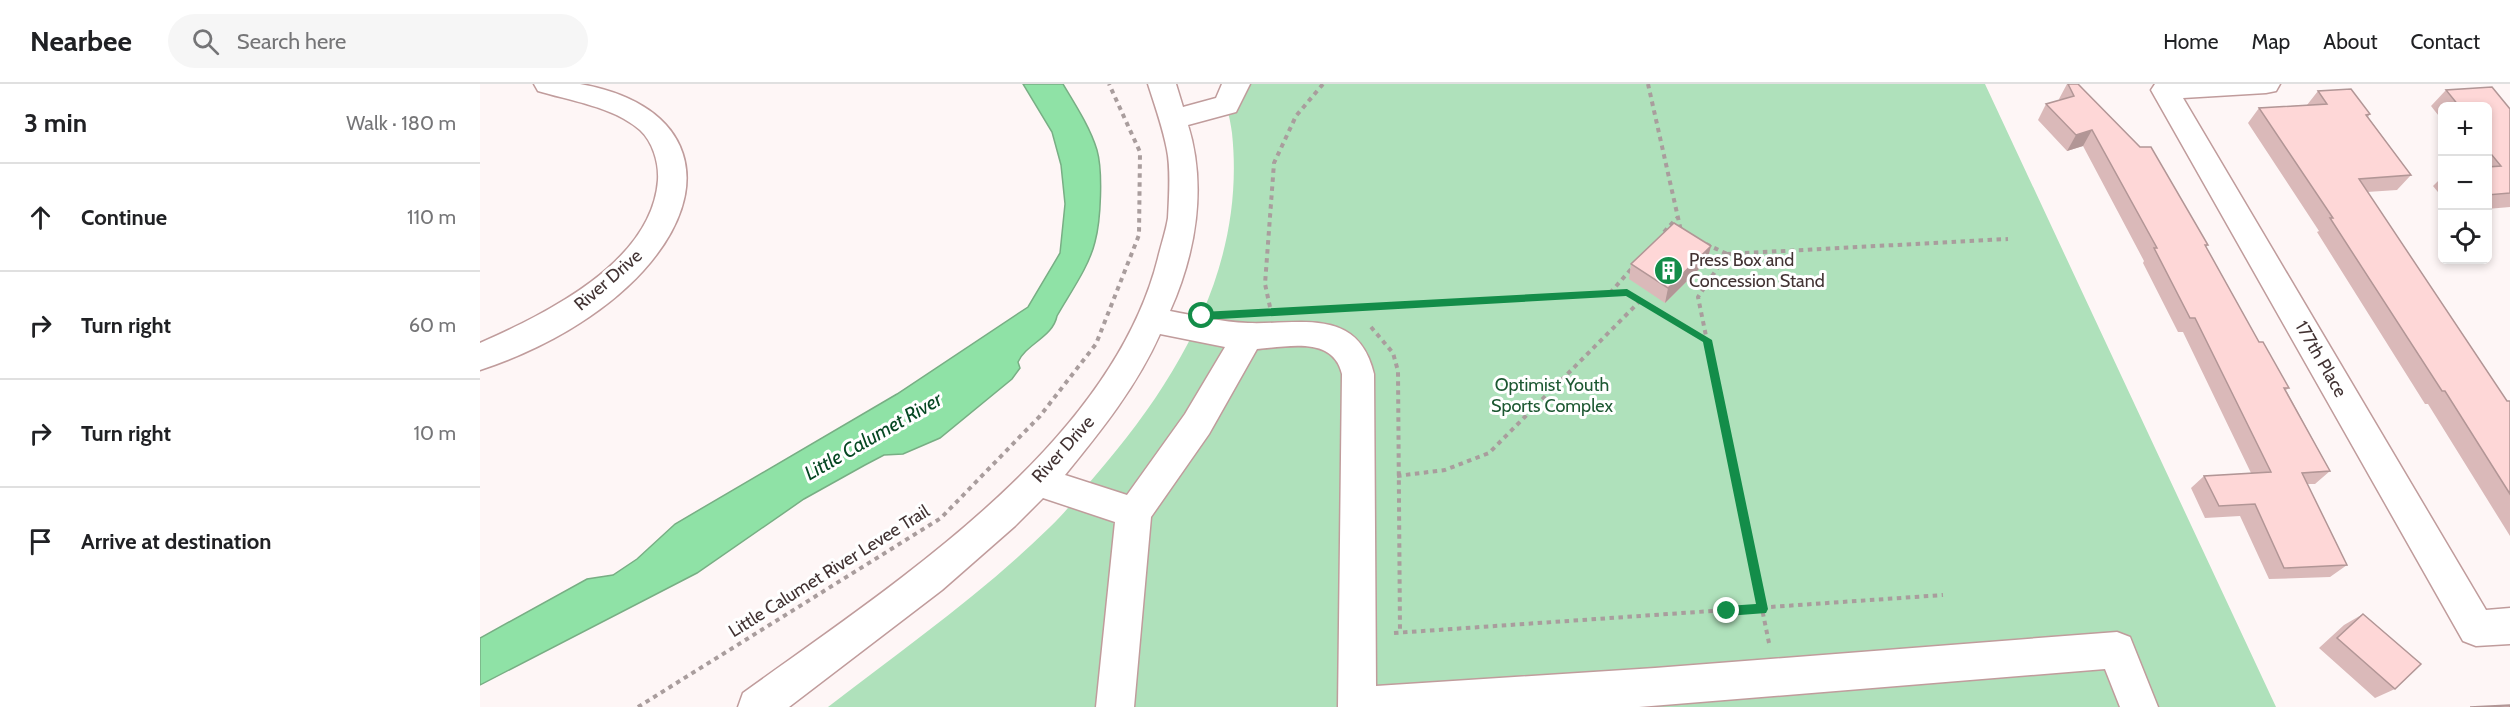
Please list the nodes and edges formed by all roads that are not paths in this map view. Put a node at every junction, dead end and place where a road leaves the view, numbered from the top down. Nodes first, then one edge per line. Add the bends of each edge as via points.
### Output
1 (548, 84) edge
2 (1162, 84) edge
3 (1236, 84) edge
4 (2266, 84) edge
5 (1174, 119) junction
6 (1152, 320) junction
7 (1254, 324) junction
8 (480, 357) edge
9 (1036, 480) junction
10 (1134, 513) junction
11 (2493, 627) edge
12 (757, 707) edge
13 (1115, 707) edge
14 (2139, 707) edge

1 - 8 street, River Drive via 643,118 668,148 672,193 646,247 618,276 586,303 546,328
2 - 5 street, River Drive
3 - 5 street via 1226,105
4 - 11 street, 177th Place via 2165,90
5 - 6 street, River Drive via 1185,202 1178,251
6 - 7 street
6 - 9 street, River Drive via 1101,406
7 - 10 street via 1197,424
7 - 14 street via 1328,337 1349,350 1356,362 1357,707 2117,650
9 - 10 street
9 - 12 street, River Drive via 954,558
10 - 13 street

